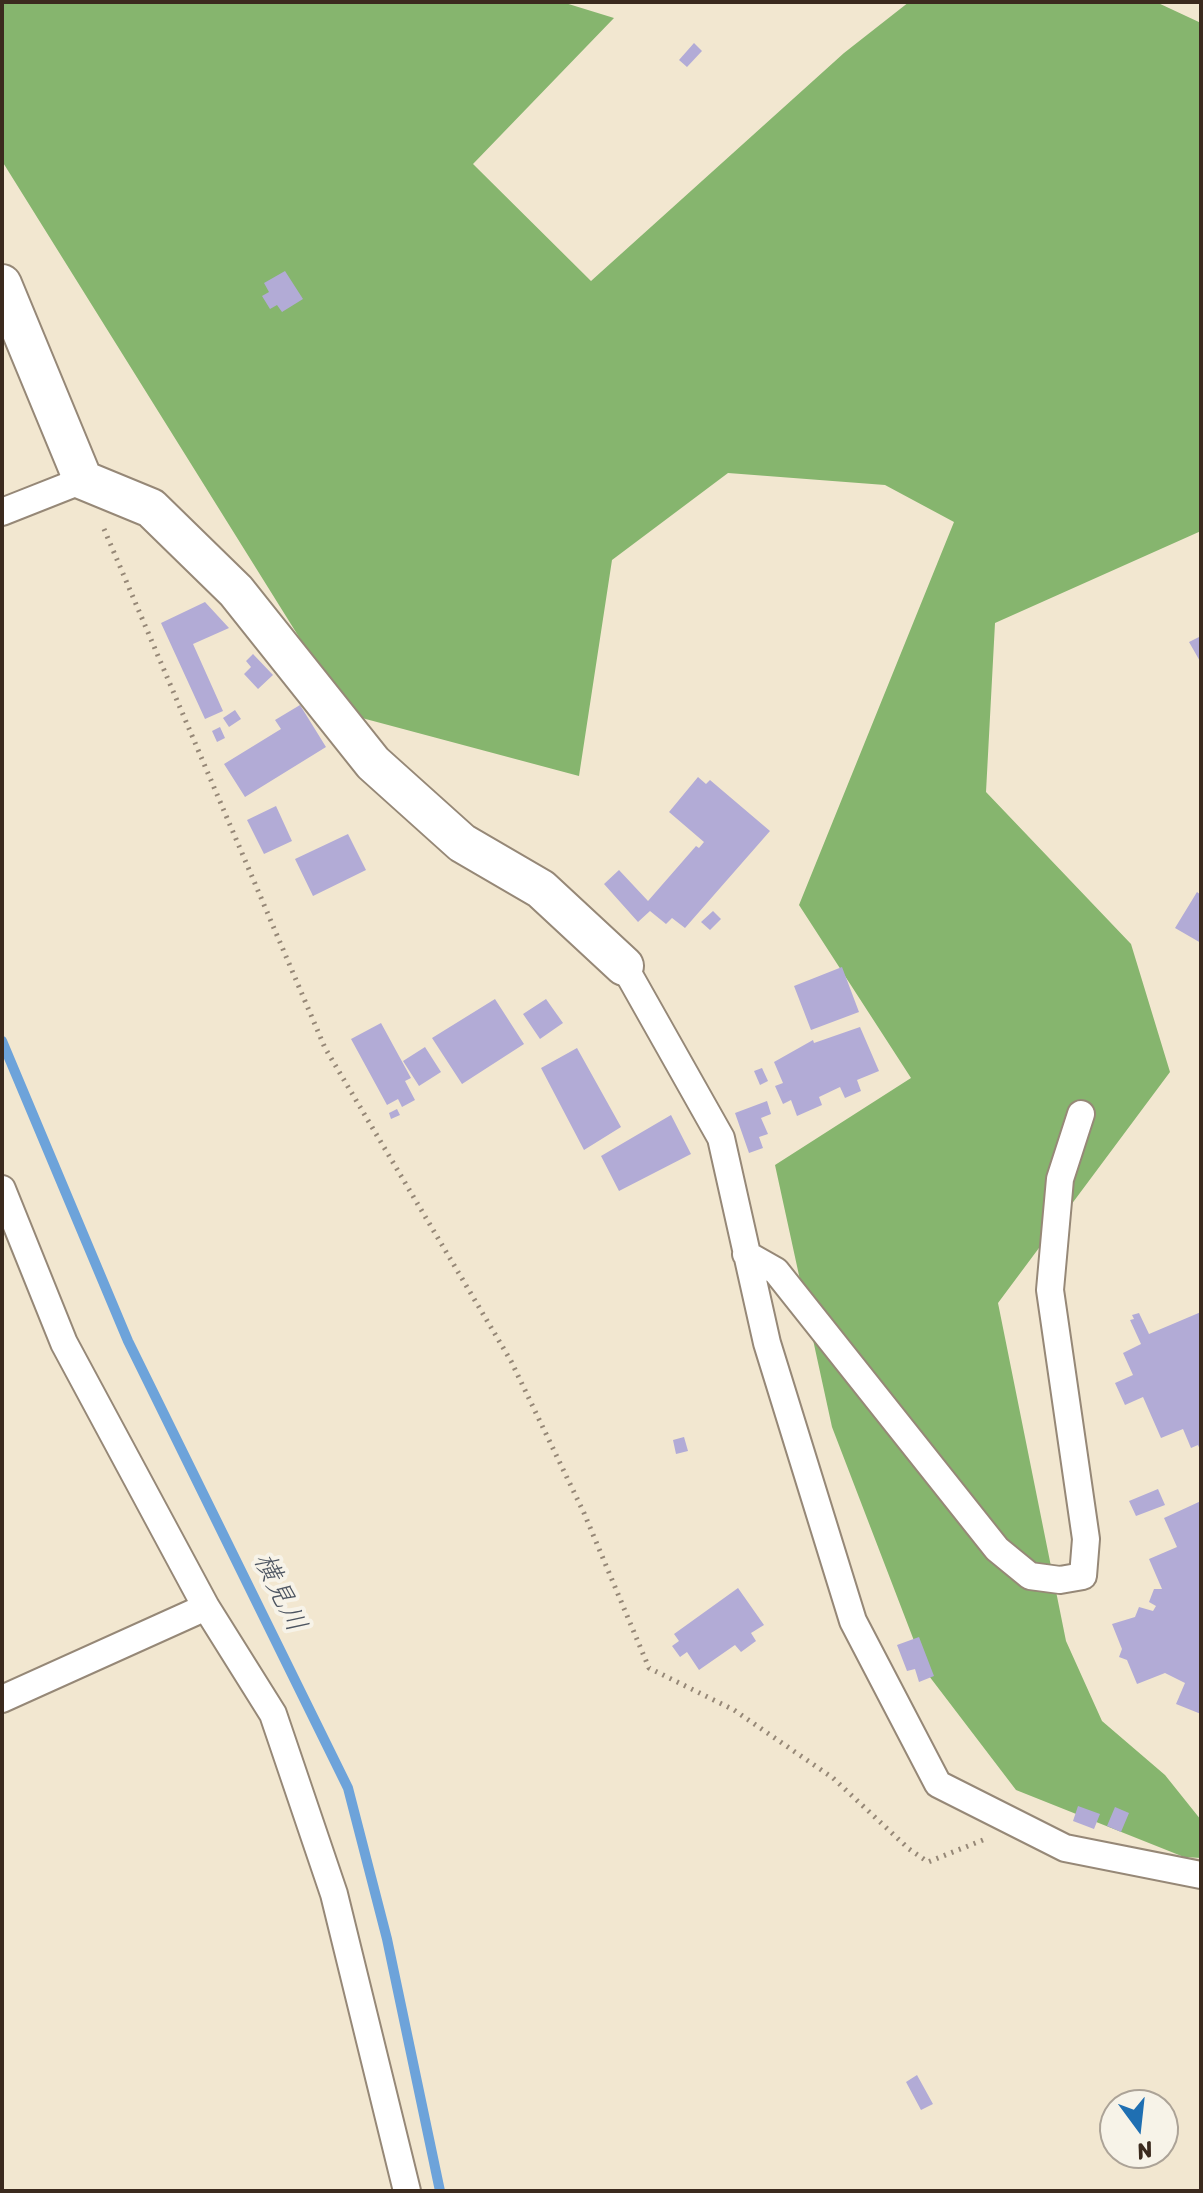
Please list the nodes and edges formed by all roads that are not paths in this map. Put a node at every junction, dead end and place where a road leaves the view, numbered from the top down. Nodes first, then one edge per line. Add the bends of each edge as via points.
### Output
1 (2, 284) edge
2 (83, 480) junction
3 (2, 512) edge
4 (624, 966) joint
5 (1081, 1114) dead end
6 (2, 1189) edge
7 (746, 1254) junction
8 (206, 1607) junction
9 (2, 1699) edge
10 (1201, 1875) edge
11 (407, 2191) edge

1 - 2 street
2 - 3 street
2 - 4 street via 151,508 236,591 373,763 462,843 541,889
4 - 7 street via 721,1138
5 - 7 street via 1060,1179 1050,1290 1086,1539 1083,1576 1030,1576 997,1549 776,1271
6 - 8 street via 64,1343
7 - 10 street via 767,1343 853,1621 938,1784 1065,1848
8 - 9 street
8 - 11 street via 273,1714 334,1894

